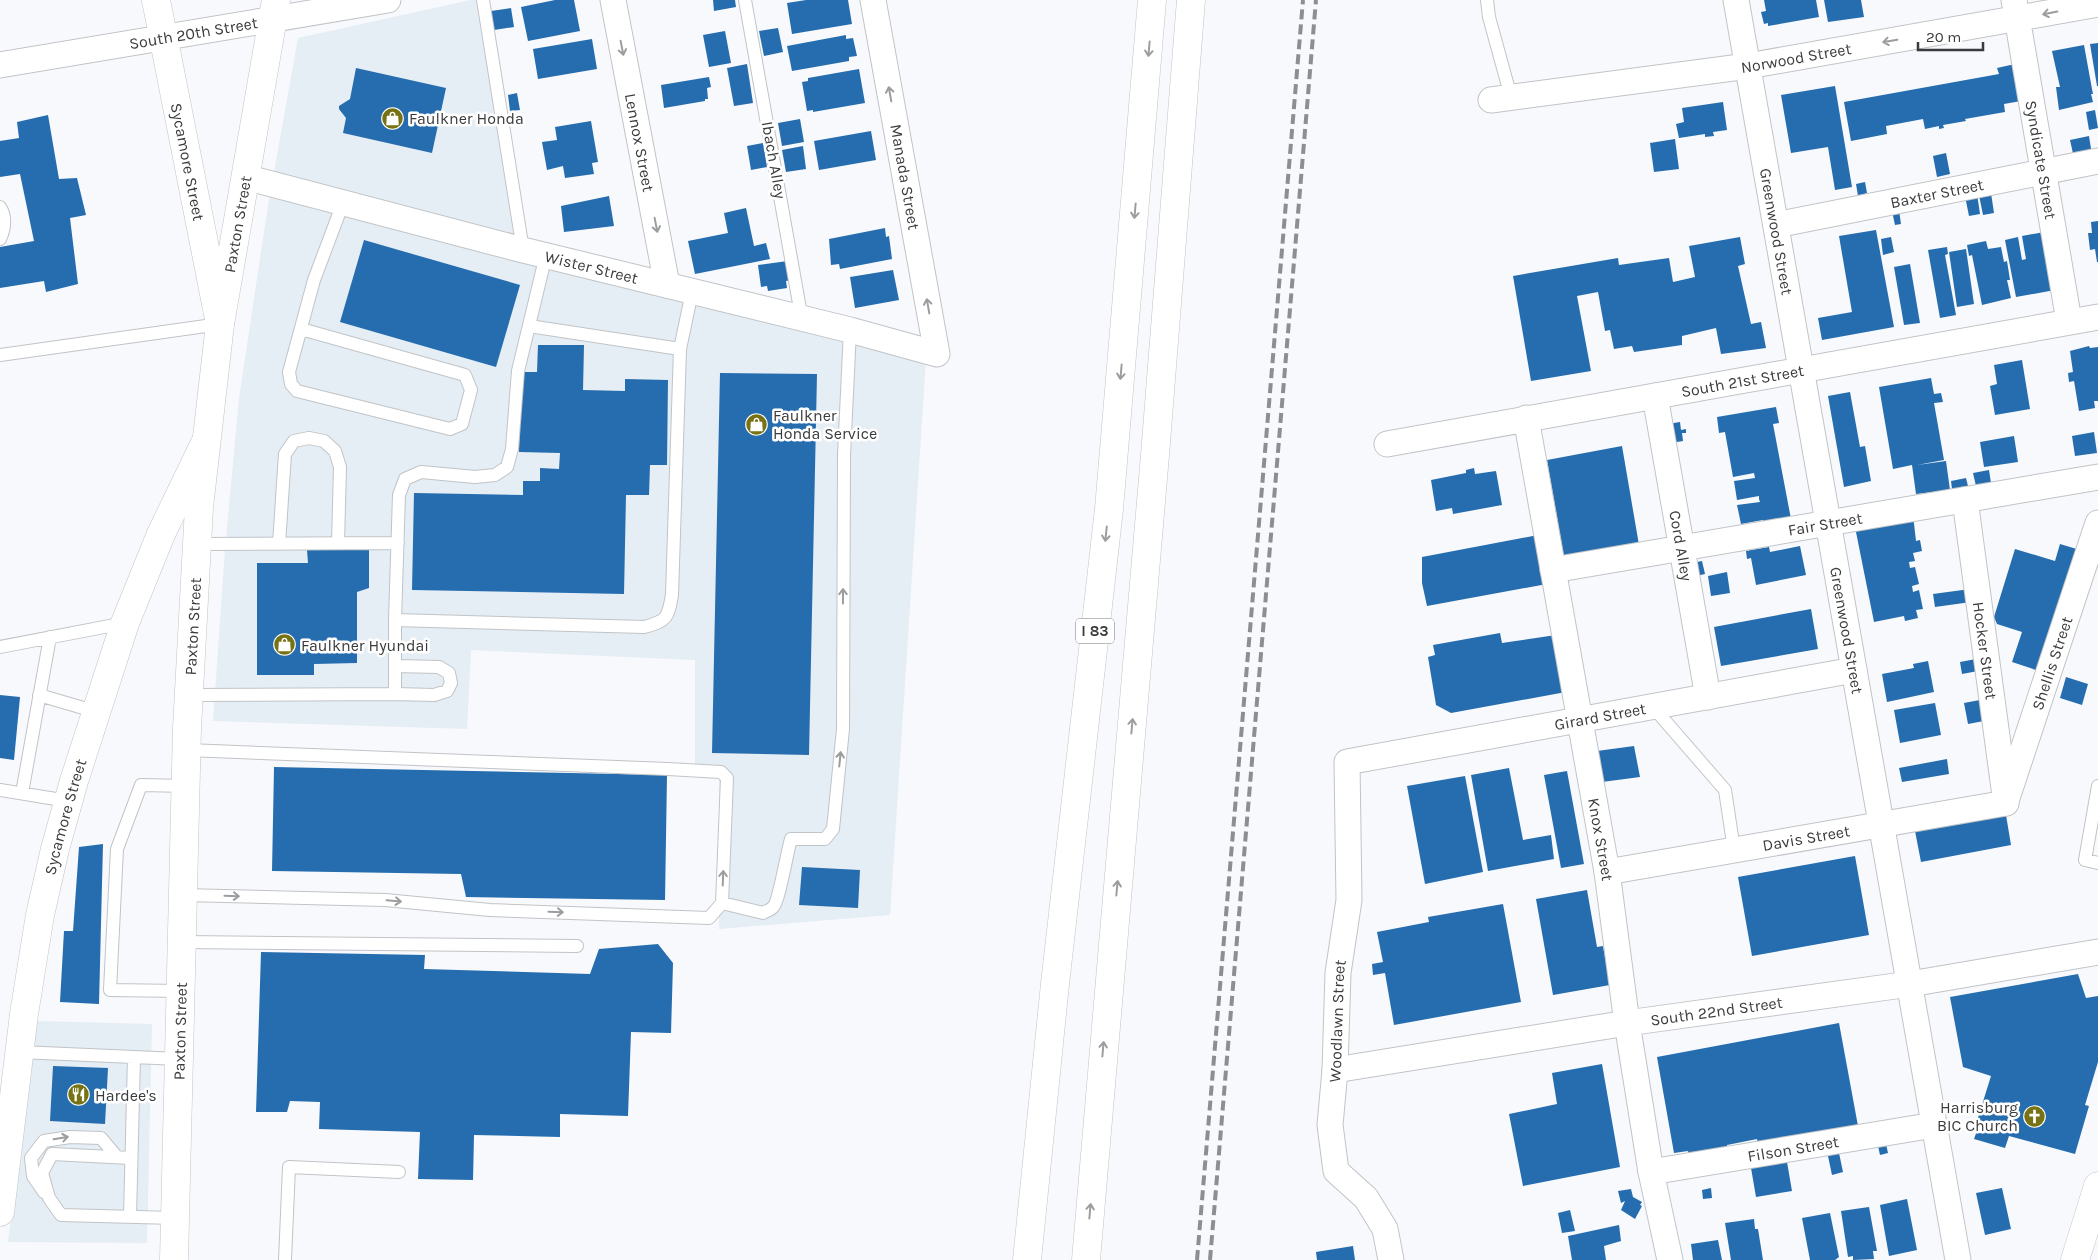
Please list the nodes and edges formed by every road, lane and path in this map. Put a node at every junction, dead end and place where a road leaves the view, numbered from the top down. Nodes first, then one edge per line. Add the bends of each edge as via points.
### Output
1 (156, 0) edge
2 (388, 0) edge
3 (483, 0) edge
4 (613, 0) edge
5 (745, 0) edge
6 (873, 0) edge
7 (1152, 0) edge
8 (1191, 0) edge
9 (1488, 0) edge
10 (1736, 0) edge
11 (2098, 4) edge
12 (274, 9) edge
13 (2016, 10) edge
14 (163, 39) junction
15 (0, 65) edge
16 (1748, 66) junction
17 (1501, 98) joint
18 (2098, 161) edge
19 (2044, 172) junction
20 (245, 177) junction
21 (343, 203) junction
22 (0, 207) edge
23 (1776, 225) junction
24 (0, 239) edge
25 (535, 253) junction
26 (667, 285) junction
27 (692, 292) junction
28 (2098, 317) edge
29 (802, 320) junction
30 (2069, 322) junction
31 (220, 324) junction
32 (529, 326) junction
33 (301, 329) junction
34 (850, 330) junction
35 (680, 349) junction
36 (937, 354) joint
37 (0, 355) edge
38 (1802, 370) junction
39 (1655, 396) junction
40 (1526, 418) junction
41 (206, 442) junction
42 (1387, 444) dead end
43 (2098, 477) edge
44 (1965, 500) junction
45 (1829, 523) junction
46 (2098, 523) edge
47 (398, 542) junction
48 (338, 543) junction
49 (197, 544) junction
50 (279, 544) junction
51 (1683, 549) junction
52 (1552, 570) junction
53 (395, 620) junction
54 (125, 623) junction
55 (50, 638) junction
56 (0, 647) edge
57 (395, 666) junction
58 (1854, 670) junction
59 (189, 694) junction
60 (395, 694) junction
61 (39, 695) junction
62 (1708, 697) junction
63 (1653, 707) junction
64 (96, 712) junction
65 (1579, 720) junction
66 (187, 750) junction
67 (1347, 762) joint
68 (186, 786) junction
69 (2098, 786) edge
70 (0, 790) edge
71 (22, 793) junction
72 (68, 801) junction
73 (2006, 802) junction
74 (1882, 824) junction
75 (1734, 850) junction
76 (2098, 862) edge
77 (1607, 872) junction
78 (183, 894) junction
79 (722, 903) junction
80 (182, 942) junction
81 (577, 946) dead end
82 (2098, 952) edge
83 (1910, 984) junction
84 (181, 991) junction
85 (1627, 1023) junction
86 (20, 1052) junction
87 (134, 1057) junction
88 (179, 1059) junction
89 (1335, 1070) junction
90 (1934, 1125) junction
91 (117, 1158) junction
92 (131, 1158) junction
93 (399, 1172) dead end
94 (1651, 1172) junction
95 (2098, 1186) edge
96 (49, 1198) junction
97 (1, 1203) edge
98 (130, 1217) junction
99 (175, 1218) junction
100 (174, 1260) edge
101 (286, 1260) edge
102 (1027, 1260) edge
103 (1086, 1260) edge
104 (1391, 1260) edge
105 (1670, 1260) edge
106 (1958, 1260) edge
107 (2075, 1260) edge

1 - 14 main road, Sycamore Street
2 - 12 street, South 20th Street
3 - 25 lane
4 -> 26 street, Lennox Street
5 - 29 lane, Ibach Alley
36 -> 6 street, Manada Street
7 -> 102 main road, I 83 via 1109,509
103 -> 8 main road
9 - 17 lane
10 - 16 street, Greenwood Street
11 -> 13 street, Norwood Street
12 - 14 street, South 20th Street
12 - 20 main road, Paxton Street
13 -> 16 street, Norwood Street
13 - 19 street, Syndicate Street
14 - 15 street, South 20th Street
14 - 31 main road, Sycamore Street
16 - 17 street, Norwood Street
16 - 23 street, Greenwood Street
18 - 19 street, Baxter Street
19 - 23 street, Baxter Street
19 - 30 street, Syndicate Street
20 - 21 street, Wister Street
20 - 31 main road, Paxton Street
21 - 25 street, Wister Street
21 - 33 lane via 314,280
22 - 24 lane via 4,226
23 - 38 street, Greenwood Street
25 - 26 street, Wister Street
25 - 32 lane
26 - 27 street, Wister Street
27 - 29 street, Wister Street
27 - 35 lane
28 - 30 street, South 21st Street
29 - 34 street, Wister Street
30 - 38 street, South 21st Street
31 - 37 lane
31 - 41 main road, Paxton Street
32 - 35 lane
32 - 47 lane via 518,371 512,449 507,468 495,475 475,477 421,472 406,479 399,495
33 - 33 lane via 289,372 291,384 297,391 450,429 462,424 471,390 465,375
34 - 36 street, Wister Street
79 -> 34 lane via 763,913 774,907 791,839 825,839 834,829 843,729 844,455
35 - 53 lane via 672,595 670,611 661,622 644,627
38 - 39 street, South 21st Street
38 - 45 street, Greenwood Street
39 - 40 street, South 21st Street
39 - 51 street, Cord Alley
40 - 42 street, South 21st Street
40 - 52 street, Knox Street
41 - 49 main road, Paxton Street
41 - 54 main road, Sycamore Street via 161,534
43 - 44 street, Fair Street
44 - 45 street, Fair Street
44 - 73 street, Hocker Street
45 - 51 street, Fair Street
45 - 58 street, Greenwood Street
46 - 73 street, Shellis Street
47 - 48 lane
47 - 53 lane
48 - 50 lane
48 - 50 lane via 340,467 335,452 324,441 309,438 294,442 284,454
49 - 50 lane
49 - 59 main road, Paxton Street
51 - 52 street, Fair Street
51 - 62 street, Cord Alley
52 - 65 street, Knox Street
53 - 57 lane
54 - 55 lane
54 - 64 main road, Sycamore Street
55 - 56 lane
55 - 61 lane
57 - 60 lane
57 - 60 lane via 439,667 450,673 451,683 447,691 434,695
58 - 62 street, Girard Street
58 - 74 street, Greenwood Street
59 - 60 lane
59 - 66 main road, Paxton Street
61 - 64 lane
61 - 71 lane
62 - 63 street, Girard Street
63 - 65 street, Girard Street
63 - 75 lane via 1725,790
64 - 72 main road, Sycamore Street
65 - 67 street, Girard Street
65 - 77 street, Knox Street
66 - 68 main road, Paxton Street
79 -> 66 lane via 727,778 721,772
67 - 89 street, Woodlawn Street via 1349,900 1338,973
68 - 78 main road, Paxton Street
68 - 84 lane via 141,785 116,849 110,990
69 - 76 lane via 2085,860
70 - 71 lane
71 - 72 lane
72 - 86 main road, Sycamore Street via 40,915
73 - 74 street, Davis Street
74 - 75 street, Davis Street
74 - 83 street, Greenwood Street
75 - 77 street, Davis Street
77 - 85 street, Knox Street
78 -> 79 lane via 385,900 490,910 709,918
78 - 80 main road, Paxton Street
80 - 81 lane
80 - 84 main road, Paxton Street
82 - 83 street, South 22nd Street
83 - 85 street, South 22nd Street
83 - 90 street, Greenwood Street
84 - 88 main road, Paxton Street
85 - 89 street, South 22nd Street
85 - 94 street, Knox Street
86 - 87 lane
86 - 97 main road, Sycamore Street
87 - 88 lane
87 - 92 lane
88 - 99 main road, Paxton Street
89 - 104 street, Woodlawn Street via 1330,1125 1336,1171 1371,1206 1385,1229
90 - 94 street, Filson Street
90 - 106 street, Greenwood Street
91 - 92 lane
91 - 96 lane via 52,1154 42,1173
96 -> 91 lane via 32,1176 31,1158 44,1141 70,1137 101,1138
92 - 98 lane
93 - 101 lane via 288,1167
94 - 105 street, Knox Street
95 - 107 main road
96 - 98 lane via 61,1215
98 - 99 lane
99 - 100 main road, Paxton Street

